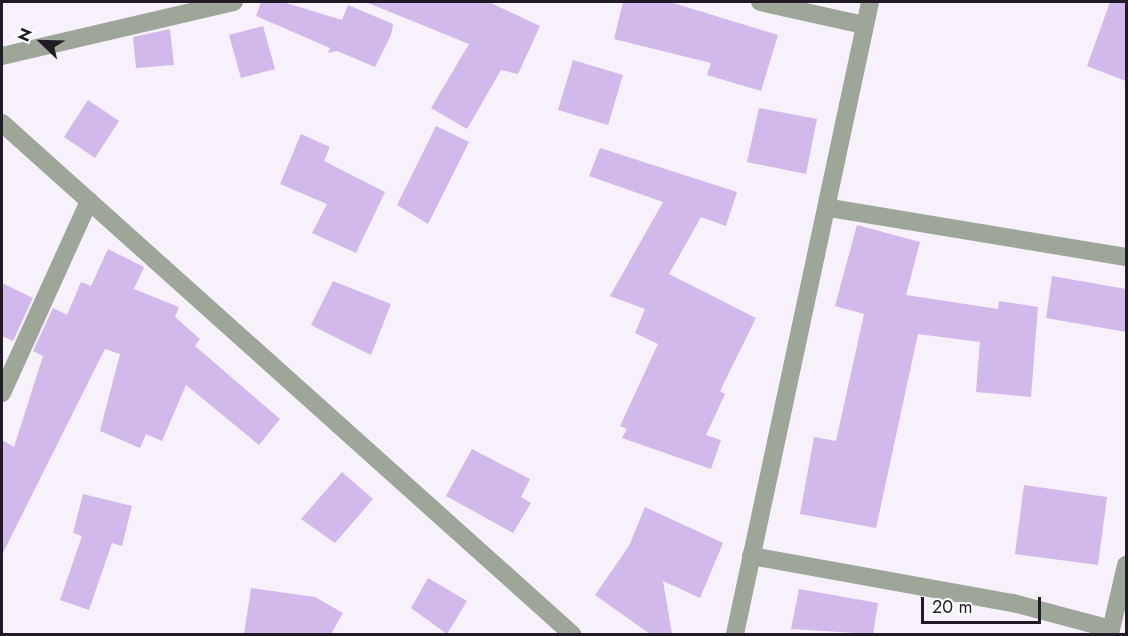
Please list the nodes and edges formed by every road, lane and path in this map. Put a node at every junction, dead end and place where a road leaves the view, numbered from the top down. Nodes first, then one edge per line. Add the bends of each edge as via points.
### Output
1 (234, 2) edge
2 (760, 2) edge
3 (870, 2) edge
4 (864, 25) junction
5 (2, 56) edge
6 (2, 123) edge
7 (89, 201) junction
8 (830, 208) junction
9 (1126, 257) edge
10 (2, 393) edge
11 (751, 556) junction
12 (1126, 565) edge
13 (1110, 632) edge
14 (572, 634) edge
15 (735, 634) edge

1 - 5 street
2 - 4 street
3 - 4 street
4 - 8 street
6 - 7 street
7 - 10 street
7 - 14 street
8 - 9 street
8 - 11 street
11 - 13 street via 1013,603
11 - 15 street
12 - 13 street

